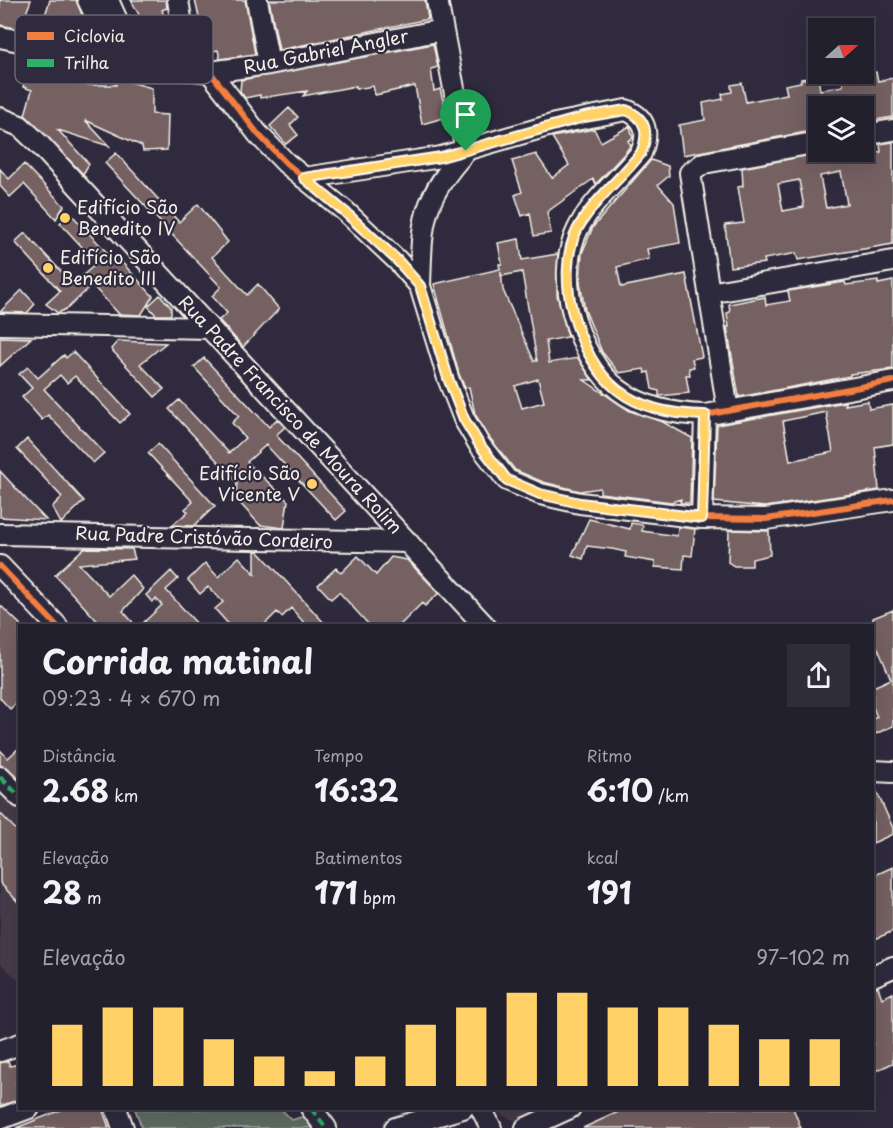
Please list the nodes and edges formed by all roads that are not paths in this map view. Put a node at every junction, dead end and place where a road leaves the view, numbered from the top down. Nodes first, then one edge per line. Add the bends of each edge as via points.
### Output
1 (88, 0) edge
2 (108, 0) edge
3 (178, 0) edge
4 (257, 0) edge
5 (437, 0) edge
6 (95, 15) edge
7 (115, 15) edge
8 (180, 15) edge
9 (442, 30) junction
10 (0, 37) edge
11 (15, 40) edge
12 (269, 64) junction
13 (213, 72) edge
14 (213, 76) edge
15 (0, 118) edge
16 (893, 130) edge
17 (874, 133) edge
18 (808, 144) edge
19 (466, 151) junction
20 (304, 178) junction
21 (893, 261) edge
22 (420, 286) junction
23 (709, 294) junction
24 (0, 324) edge
25 (210, 328) junction
26 (893, 381) edge
27 (729, 411) junction
28 (705, 415) junction
29 (893, 500) edge
30 (702, 518) junction
31 (0, 534) edge
32 (408, 542) junction
33 (0, 566) edge
34 (55, 624) edge
35 (483, 624) edge
36 (874, 771) edge
37 (893, 772) edge
38 (0, 777) edge
39 (18, 795) edge
40 (893, 967) edge
41 (874, 976) edge
42 (18, 1045) edge
43 (0, 1051) edge
44 (24, 1110) edge
45 (117, 1110) edge
46 (312, 1110) edge
47 (456, 1110) edge
48 (482, 1110) edge
49 (566, 1110) edge
50 (0, 1119) edge
51 (123, 1128) edge
52 (326, 1128) edge
53 (395, 1128) edge
54 (491, 1128) edge
55 (526, 1128) edge

1 - 6 street
2 - 7 street
3 - 8 street
4 - 12 street
5 - 9 street
9 - 12 street, Rua Gabriel Angler
9 - 19 street
10 - 11 street, Rua Gabriel Angler
12 - 13 street, Rua Gabriel Angler
14 - 20 street via 258,134
15 - 25 street, Rua Padre Francisco de Moura Rolim via 20,126
16 - 17 street
18 - 23 street via 704,163 690,173
19 - 20 street
19 - 22 street via 442,178 425,215
19 - 28 street via 612,111 626,110 643,121 646,132 641,153 588,212 577,231 570,249 567,278 570,302 589,359 606,381 651,408
20 - 22 street via 398,261
21 - 23 street
22 - 30 street via 464,419 507,480 540,494 580,503
23 - 27 street
24 - 25 street
25 - 32 street, Rua Padre Francisco de Moura Rolim
26 - 27 street
27 - 28 street
28 - 30 street
29 - 30 street via 766,519
31 - 32 street, Rua Padre Cristóvão Cordeiro
32 - 35 street, Rua Padre Francisco de Moura Rolim
33 - 34 street
36 - 37 street
38 - 39 street
40 - 41 street
42 - 43 street
44 - 50 street
45 - 51 street
46 - 52 street
47 - 53 street
48 - 54 street
49 - 55 street

